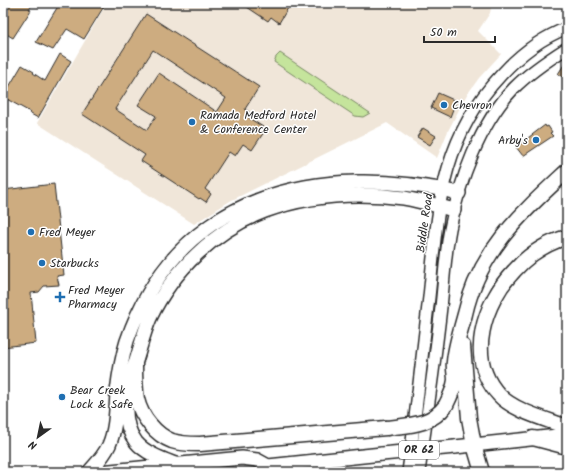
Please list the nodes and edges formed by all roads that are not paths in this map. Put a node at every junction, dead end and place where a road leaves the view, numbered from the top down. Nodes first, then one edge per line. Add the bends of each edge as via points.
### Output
1 (567, 28) edge
2 (567, 48) edge
3 (567, 171) edge
4 (442, 190) junction
5 (459, 193) junction
6 (439, 206) junction
7 (454, 210) junction
8 (567, 237) edge
9 (463, 324) junction
10 (135, 365) junction
11 (567, 427) edge
12 (567, 435) edge
13 (533, 438) junction
14 (474, 445) junction
15 (567, 447) edge
16 (175, 464) junction
17 (265, 469) edge
18 (89, 472) edge
19 (100, 472) edge
20 (408, 472) edge
21 (420, 472) edge
22 (482, 472) edge

1 - 4 main road, Biddle Road via 556,32 515,60 480,99 459,136
2 - 5 main road via 526,76 496,111 482,134
3 - 9 highway via 522,214 491,252 472,288
4 - 5 highway
4 - 6 main road, Biddle Road
4 - 18 highway via 425,186 361,183 302,187 248,204 206,229 168,266 139,311 127,343 120,374 112,438 105,452
5 - 7 main road
6 - 7 highway
6 - 10 highway via 404,198 350,195 283,205 249,218 215,239 180,272 150,318
6 - 20 main road, Biddle Road
7 - 21 main road via 443,275
8 - 11 highway via 550,243 528,258 502,285 487,314 481,353 489,381 500,396 526,412
9 - 10 highway, bridge via 454,362 453,390 446,406 435,417 419,424 186,444 162,435 145,418 136,392
9 - 14 highway via 462,350
10 - 16 highway via 130,377 127,402 126,417 129,429 141,446
12 - 13 highway, OR 62
13 - 14 highway, OR 62
13 - 15 highway
14 - 17 highway, OR 62, bridge
14 - 22 highway
16 - 17 highway, OR 62 via 242,458 257,460
16 - 19 highway, OR 62

